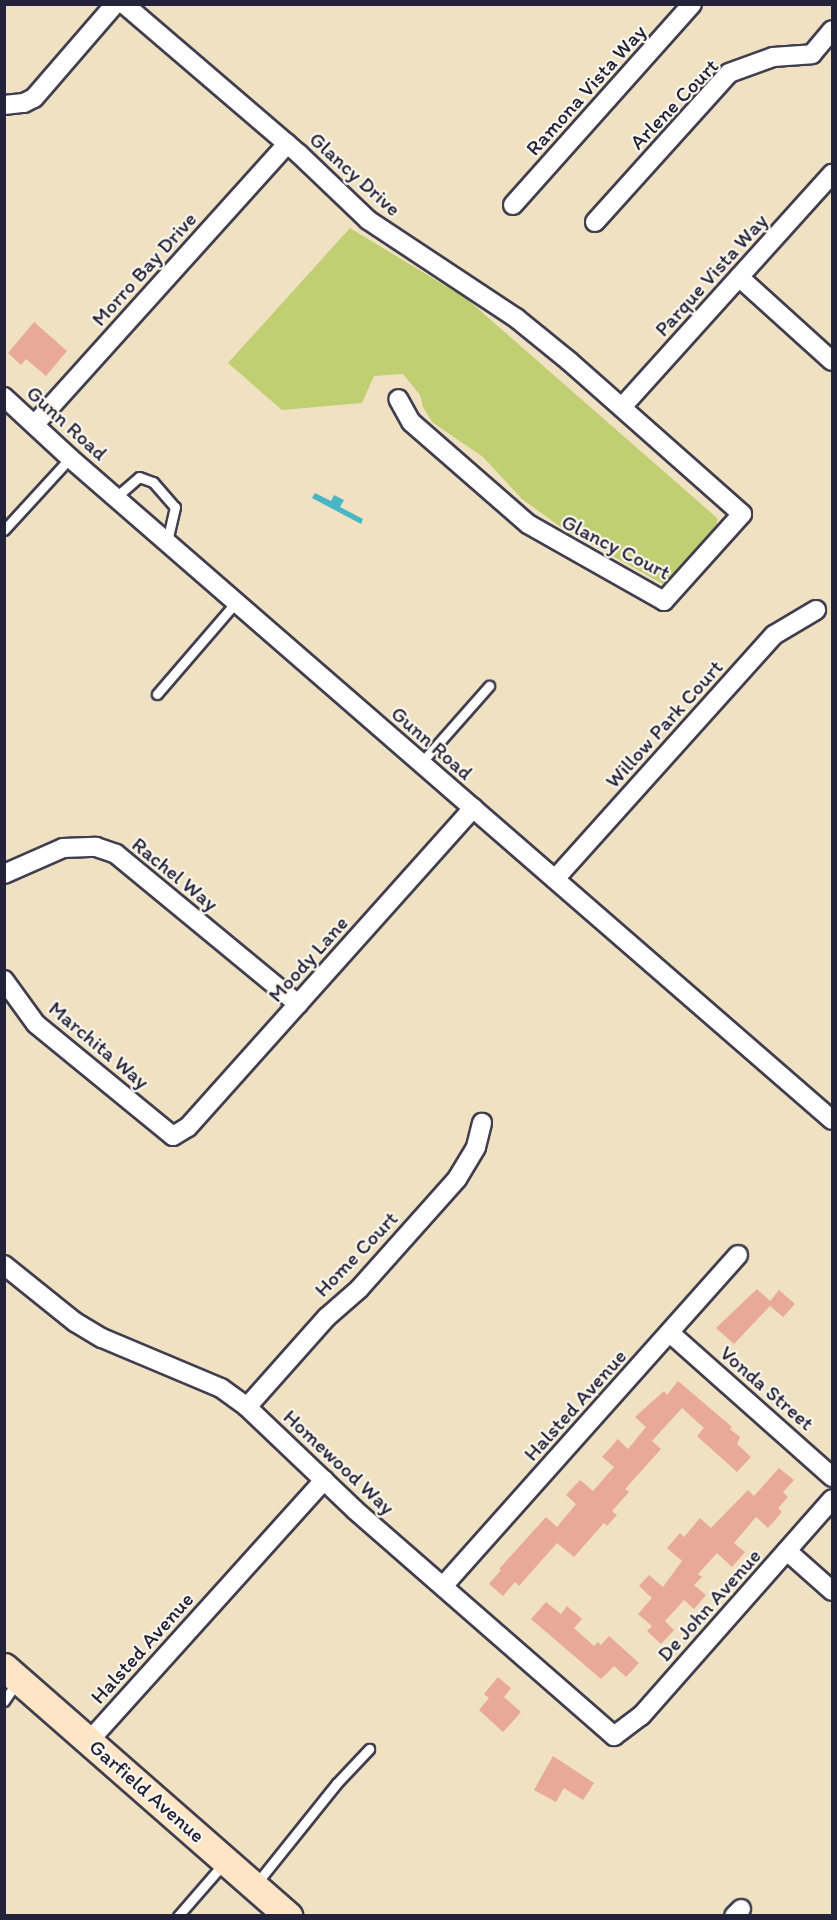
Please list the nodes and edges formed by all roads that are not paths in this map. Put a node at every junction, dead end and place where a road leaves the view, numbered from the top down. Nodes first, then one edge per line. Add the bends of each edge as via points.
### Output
1 (116, 4) edge
2 (124, 4) edge
3 (692, 4) edge
4 (832, 30) edge
5 (4, 105) edge
6 (287, 144) junction
7 (832, 174) edge
8 (513, 205) dead end
9 (595, 222) dead end
10 (739, 277) junction
11 (832, 361) edge
12 (4, 398) edge
13 (398, 399) dead end
14 (622, 407) junction
15 (35, 424) junction
16 (70, 458) junction
17 (116, 497) junction
18 (4, 530) edge
19 (167, 542) junction
20 (236, 602) junction
21 (816, 610) dead end
22 (489, 686) dead end
23 (157, 694) dead end
24 (421, 763) junction
25 (473, 808) junction
26 (4, 874) edge
27 (555, 879) junction
28 (4, 980) edge
29 (298, 1004) junction
30 (832, 1120) edge
31 (483, 1123) dead end
32 (173, 1136) joint
33 (738, 1255) dead end
34 (4, 1265) edge
35 (670, 1333) junction
36 (247, 1407) junction
37 (832, 1477) edge
38 (324, 1480) junction
39 (832, 1499) edge
40 (787, 1551) junction
41 (444, 1585) junction
42 (832, 1591) edge
43 (9, 1683) edge
44 (614, 1736) joint
45 (90, 1740) junction
46 (369, 1749) dead end
47 (226, 1860) junction
48 (255, 1886) junction
49 (178, 1916) edge
50 (288, 1916) edge

1 - 5 street via 34,98
2 - 6 street, Glancy Drive
3 - 8 street, Ramona Vista Way
4 - 9 street, Arlene Court via 812,54 773,57 729,73
6 - 14 street, Glancy Drive via 368,220 516,318
6 - 15 street, Morro Bay Drive
7 - 10 street, Parque Vista Way
10 - 11 street
10 - 14 street, Parque Vista Way
12 - 15 street, Gunn Road
13 - 14 street, Glancy Court via 411,422 528,524 664,601 742,514
15 - 16 street, Gunn Road
16 - 17 street, Gunn Road
16 - 18 lane
17 - 19 street, Gunn Road
17 - 19 lane via 139,477 153,482 175,507
19 - 20 street, Gunn Road
20 - 23 lane
20 - 24 street, Gunn Road
21 - 27 street, Willow Park Court via 774,635
22 - 24 lane
24 - 25 street, Gunn Road
25 - 27 street, Gunn Road
25 - 29 street, Moody Lane
26 - 29 street, Rachel Way via 63,848 96,847 116,854
27 - 30 street, Gunn Road
28 - 32 street, Marchita Way via 36,1023
29 - 32 street, Moody Lane via 188,1127
31 - 36 street, Home Court via 473,1153 457,1179
33 - 35 street, Halsted Avenue
34 - 36 street, Homewood Way via 75,1323 221,1388
35 - 37 street, Vonda Street
35 - 41 street, Halsted Avenue
36 - 38 street, Homewood Way
38 - 41 street, Homewood Way
38 - 45 street, Halsted Avenue
39 - 40 street, De John Avenue
40 - 42 street
40 - 44 street, De John Avenue via 641,1716
41 - 44 street, Homewood Way
43 - 45 street, Garfield Avenue
45 - 47 street, Garfield Avenue
46 - 48 lane
47 - 48 street, Garfield Avenue
47 - 49 lane
48 - 50 street, Garfield Avenue

